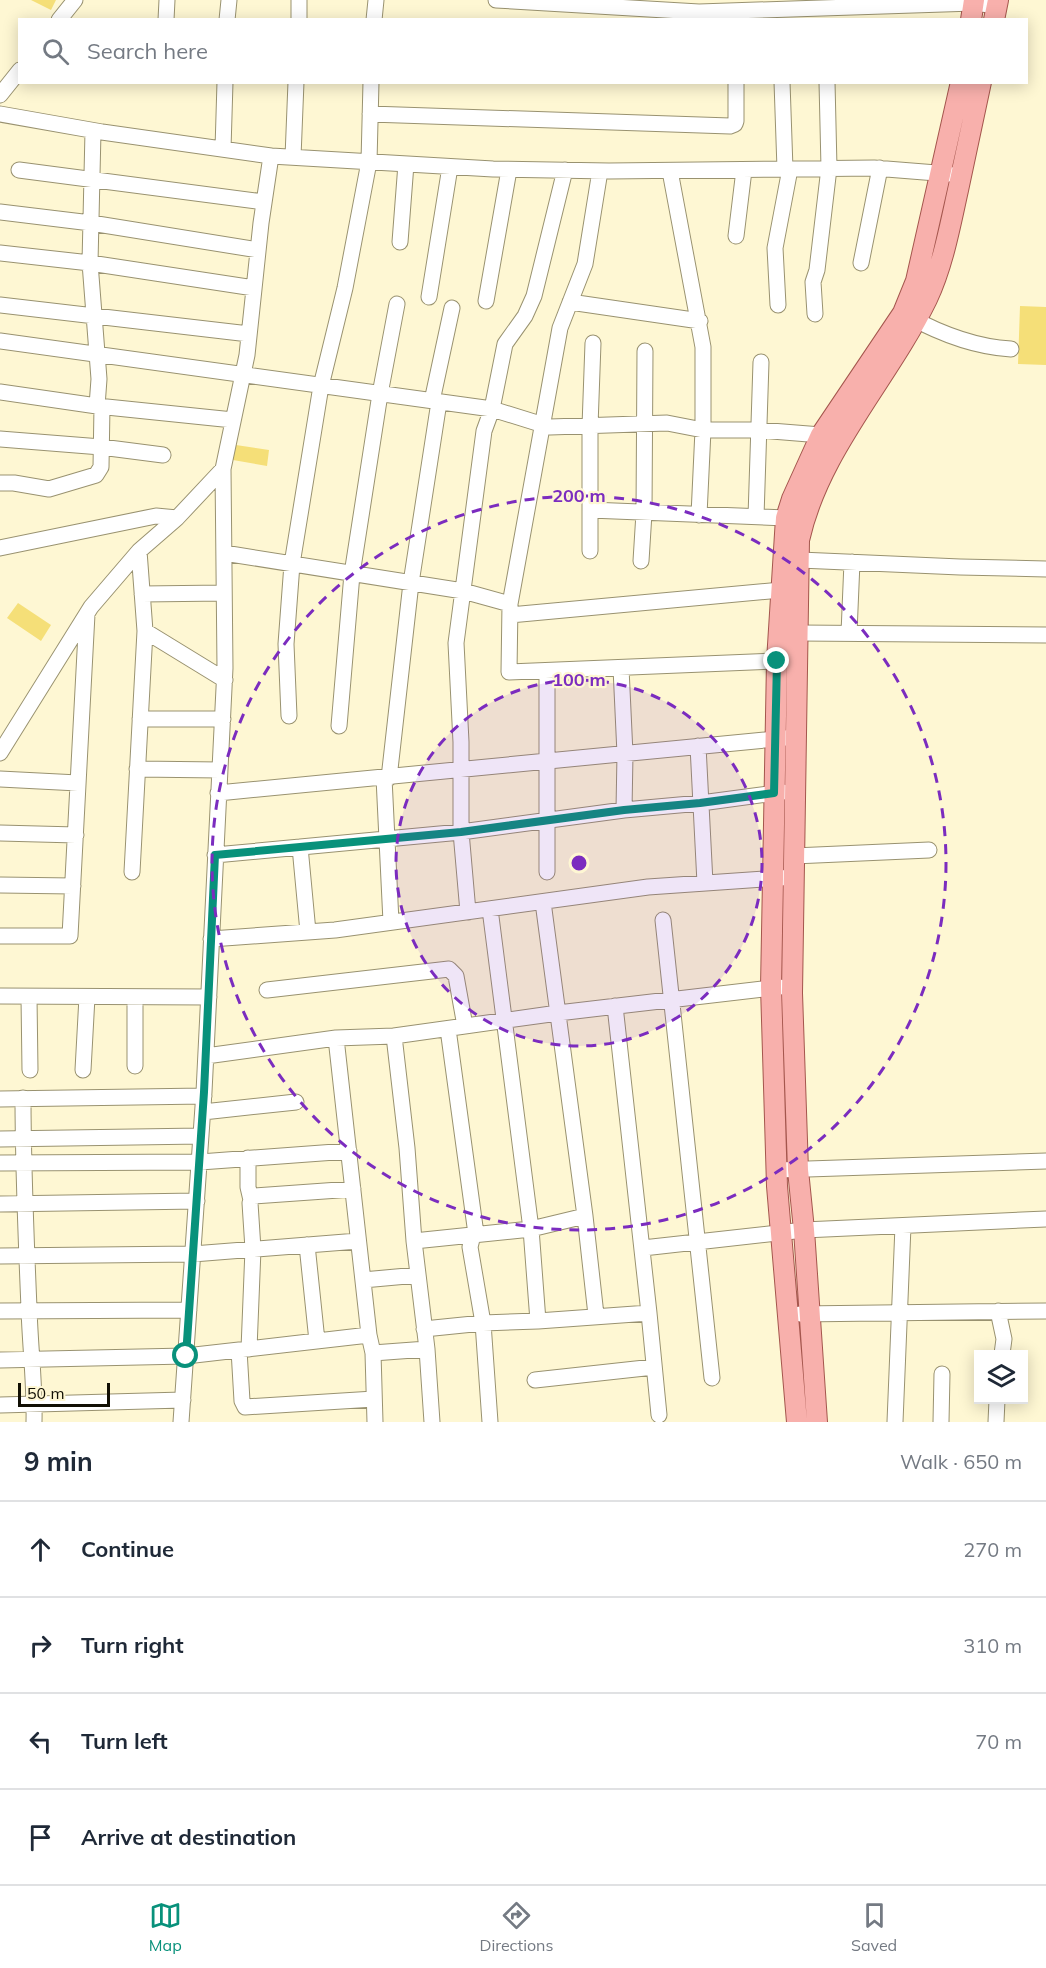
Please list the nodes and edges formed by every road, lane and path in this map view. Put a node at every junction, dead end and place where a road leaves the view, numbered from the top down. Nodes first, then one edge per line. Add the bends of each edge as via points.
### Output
1 (75, 0) edge
2 (167, 0) edge
3 (229, 0) edge
4 (299, 0) edge
5 (376, 0) edge
6 (496, 0) edge
7 (973, 8) edge
8 (996, 8) edge
9 (827, 13) edge
10 (61, 18) edge
11 (166, 18) edge
12 (227, 18) edge
13 (298, 18) edge
14 (374, 18) edge
15 (18, 72) edge
16 (225, 84) edge
17 (296, 84) edge
18 (371, 84) edge
19 (736, 84) edge
20 (782, 84) edge
21 (827, 84) edge
22 (961, 84) edge
23 (980, 84) edge
24 (0, 95) edge
25 (0, 114) edge
26 (370, 114) junction
27 (93, 131) junction
28 (223, 149) junction
29 (272, 156) junction
30 (293, 157) junction
31 (369, 162) junction
32 (406, 164) junction
33 (450, 167) junction
34 (828, 168) junction
35 (880, 168) junction
36 (787, 169) junction
37 (20, 170) dead end
38 (509, 170) junction
39 (565, 170) junction
40 (744, 170) junction
41 (600, 171) junction
42 (670, 171) junction
43 (952, 174) junction
44 (92, 179) junction
45 (264, 202) junction
46 (0, 212) edge
47 (91, 223) junction
48 (736, 236) dead end
49 (400, 242) dead end
50 (258, 250) junction
51 (0, 253) edge
52 (90, 263) junction
53 (861, 263) dead end
54 (254, 288) junction
55 (429, 297) dead end
56 (486, 301) dead end
57 (570, 302) junction
58 (398, 304) dead end
59 (0, 305) edge
60 (778, 305) dead end
61 (452, 308) dead end
62 (815, 314) dead end
63 (94, 316) junction
64 (909, 317) junction
65 (700, 321) junction
66 (249, 334) junction
67 (0, 341) edge
68 (593, 344) dead end
69 (1011, 349) dead end
70 (645, 351) dead end
71 (97, 355) junction
72 (760, 362) dead end
73 (243, 375) junction
74 (321, 386) junction
75 (0, 393) edge
76 (380, 394) junction
77 (435, 401) junction
78 (99, 406) junction
79 (492, 410) junction
80 (233, 420) junction
81 (644, 424) junction
82 (543, 425) junction
83 (590, 426) junction
84 (703, 430) junction
85 (759, 430) junction
86 (821, 435) junction
87 (0, 439) edge
88 (840, 442) junction
89 (101, 447) junction
90 (163, 455) dead end
91 (223, 470) junction
92 (0, 483) edge
93 (590, 510) junction
94 (644, 513) junction
95 (699, 515) junction
96 (756, 517) junction
97 (177, 518) junction
98 (795, 520) junction
99 (0, 548) edge
100 (139, 550) junction
101 (590, 551) dead end
102 (224, 553) junction
103 (800, 560) junction
104 (641, 561) dead end
105 (852, 562) junction
106 (292, 564) junction
107 (1046, 569) edge
108 (352, 574) junction
109 (411, 583) junction
110 (790, 590) junction
111 (463, 591) junction
112 (224, 593) junction
113 (142, 594) junction
114 (510, 609) junction
115 (87, 612) junction
116 (145, 631) junction
117 (799, 633) junction
118 (849, 633) junction
119 (1046, 635) edge
120 (621, 668) junction
121 (777, 670) junction
122 (547, 671) junction
123 (797, 679) junction
124 (225, 680) junction
125 (289, 716) dead end
126 (140, 719) junction
127 (223, 719) junction
128 (339, 726) dead end
129 (796, 737) junction
130 (775, 738) junction
131 (698, 746) junction
132 (0, 753) edge
133 (625, 754) junction
134 (548, 762) junction
135 (137, 769) junction
136 (220, 770) junction
137 (461, 771) junction
138 (386, 778) junction
139 (0, 779) edge
140 (78, 783) junction
141 (795, 792) junction
142 (218, 793) junction
143 (774, 793) junction
144 (700, 803) junction
145 (624, 810) junction
146 (548, 820) junction
147 (461, 832) junction
148 (0, 833) edge
149 (76, 835) junction
150 (386, 839) junction
151 (300, 847) junction
152 (929, 850) dead end
153 (215, 855) junction
154 (794, 856) junction
155 (132, 872) dead end
156 (547, 872) dead end
157 (774, 877) junction
158 (794, 877) junction
159 (705, 883) junction
160 (0, 885) edge
161 (73, 886) junction
162 (543, 902) junction
163 (490, 909) junction
164 (468, 912) junction
165 (663, 920) dead end
166 (391, 922) junction
167 (308, 932) junction
168 (0, 936) edge
169 (211, 939) junction
170 (771, 987) junction
171 (792, 987) junction
172 (267, 990) dead end
173 (0, 996) edge
174 (29, 997) junction
175 (87, 997) junction
176 (135, 997) junction
177 (209, 998) junction
178 (670, 999) junction
179 (615, 1006) junction
180 (558, 1013) junction
181 (505, 1021) junction
182 (465, 1026) junction
183 (448, 1029) junction
184 (394, 1036) junction
185 (336, 1038) junction
186 (794, 1054) junction
187 (206, 1056) junction
188 (772, 1056) junction
189 (135, 1066) dead end
190 (30, 1070) dead end
191 (83, 1070) dead end
192 (204, 1096) junction
193 (23, 1098) junction
194 (0, 1099) edge
195 (296, 1102) dead end
196 (203, 1112) junction
197 (201, 1136) junction
198 (0, 1138) edge
199 (23, 1138) junction
200 (349, 1151) junction
201 (248, 1158) junction
202 (1046, 1161) edge
203 (200, 1162) junction
204 (0, 1163) edge
205 (23, 1163) junction
206 (778, 1170) junction
207 (798, 1170) junction
208 (353, 1189) junction
209 (251, 1200) junction
210 (197, 1201) junction
211 (0, 1204) edge
212 (25, 1204) junction
213 (585, 1216) junction
214 (1046, 1219) edge
215 (903, 1226) junction
216 (531, 1229) junction
217 (804, 1230) junction
218 (780, 1233) junction
219 (474, 1234) junction
220 (358, 1240) junction
221 (414, 1241) junction
222 (698, 1243) junction
223 (307, 1245) junction
224 (643, 1248) junction
225 (253, 1249) junction
226 (193, 1254) junction
227 (27, 1255) junction
228 (0, 1256) edge
229 (418, 1275) junction
230 (363, 1280) junction
231 (189, 1310) junction
232 (0, 1311) edge
233 (998, 1311) junction
234 (1046, 1311) edge
235 (29, 1312) junction
236 (901, 1312) junction
237 (649, 1313) junction
238 (809, 1313) junction
239 (788, 1314) junction
240 (597, 1316) junction
241 (538, 1321) junction
242 (483, 1323) junction
243 (424, 1329) junction
244 (369, 1335) junction
245 (316, 1341) junction
246 (427, 1349) junction
247 (244, 1350) junction
248 (1003, 1350) edge
249 (373, 1353) junction
250 (186, 1356) junction
251 (33, 1359) junction
252 (0, 1360) edge
253 (654, 1367) junction
254 (942, 1374) dead end
255 (712, 1378) dead end
256 (535, 1380) dead end
257 (374, 1399) junction
258 (183, 1401) junction
259 (34, 1404) junction
260 (997, 1404) edge
261 (0, 1405) edge
262 (659, 1415) dead end
263 (34, 1422) edge
264 (181, 1422) edge
265 (375, 1422) edge
266 (432, 1422) edge
267 (490, 1422) edge
268 (797, 1422) edge
269 (817, 1422) edge
270 (895, 1422) edge
271 (941, 1422) edge
272 (996, 1422) edge

1 - 10 street
2 - 11 street
3 - 12 street
4 - 13 street
5 - 14 street
6 - 9 street via 699,12
7 - 8 street
7 - 9 street
15 - 24 street
16 - 28 street
17 - 30 street
18 - 26 street
19 - 26 street via 736,121 730,126
20 - 36 street
21 - 34 street
22 - 43 main road
23 - 43 main road
25 - 27 street
26 - 31 street
27 - 28 street
27 - 44 street
28 - 29 street
29 - 30 street
29 - 45 street
30 - 31 street
31 - 32 street
31 - 74 street
32 - 33 street
32 - 49 street
33 - 38 street
33 - 55 street
34 - 35 street
34 - 36 street
34 - 62 street via 813,282
35 - 43 street
35 - 53 street
36 - 40 street
36 - 60 street via 775,248
37 - 44 street
38 - 39 street
38 - 56 street
39 - 41 street
39 - 79 street via 534,296 504,344
40 - 42 street
40 - 48 street
41 - 42 street
41 - 57 street via 585,264
42 - 65 street
43 - 64 main road via 916,281
44 - 45 street
44 - 47 street
45 - 50 street
46 - 47 street
47 - 50 street
47 - 52 street
50 - 54 street
51 - 52 street
52 - 54 street
52 - 63 street
54 - 66 street
57 - 65 street
57 - 82 street via 560,328
58 - 76 street
59 - 63 street
61 - 77 street
63 - 66 street
63 - 71 street
64 - 69 street via 977,345
64 - 86 main road
64 - 88 main road
65 - 84 street
66 - 73 street
67 - 71 street
68 - 83 street
70 - 81 street
71 - 73 street
71 - 78 street
72 - 85 street
73 - 74 street
73 - 80 street
74 - 76 street
74 - 106 street
75 - 78 street
76 - 77 street
76 - 108 street
77 - 79 street
77 - 109 street
78 - 80 street
78 - 89 street
79 - 82 street
79 - 111 street via 484,431
80 - 91 street
81 - 83 street
81 - 84 street via 667,423
81 - 94 street
82 - 83 street
82 - 114 street
83 - 93 street
84 - 85 street
84 - 95 street
85 - 86 street
85 - 96 street
86 - 88 street
86 - 98 main road via 792,499
87 - 89 street
88 - 98 main road
89 - 90 street
89 - 92 street via 101,467 92,477 49,489
91 - 97 street
91 - 102 street
93 - 94 street
93 - 101 street
94 - 95 street
94 - 104 street
95 - 96 street
96 - 98 street
97 - 99 street via 156,516
97 - 100 street
98 - 103 main road
98 - 110 main road
100 - 113 street
100 - 115 street
102 - 106 street
102 - 112 street
103 - 105 street
103 - 110 main road
105 - 107 street
105 - 118 street
106 - 108 street
106 - 125 street via 286,644
108 - 109 street
108 - 128 street
109 - 111 street
109 - 138 street
110 - 114 street
110 - 117 main road
110 - 121 main road
111 - 114 street
111 - 137 street via 456,643
112 - 113 street
112 - 124 street
113 - 116 street
114 - 122 street via 509,672
115 - 132 street
115 - 140 street
116 - 124 street
116 - 126 street
117 - 118 street
117 - 123 main road
118 - 119 street
120 - 121 street
120 - 122 street
120 - 133 street
121 - 123 main road
121 - 130 main road
122 - 134 street
123 - 129 main road
124 - 127 street
126 - 127 street
126 - 135 street
127 - 136 street
129 - 130 street
129 - 141 main road
130 - 131 street
130 - 143 main road
131 - 133 street
131 - 144 street
133 - 134 street
133 - 145 street
134 - 137 street
134 - 146 street
135 - 136 street
135 - 155 street
136 - 142 street
137 - 138 street
137 - 147 street
138 - 142 street
138 - 150 street
139 - 140 street
140 - 149 street
141 - 143 street
141 - 154 main road
142 - 153 street
143 - 144 street
143 - 157 main road
144 - 145 street
144 - 159 street
145 - 146 street
146 - 147 street
146 - 156 street
147 - 150 street
147 - 164 street
148 - 149 street
149 - 161 street
150 - 151 street
150 - 166 street
151 - 153 street
151 - 167 street
152 - 154 street
153 - 169 street
154 - 158 main road
157 - 158 street
157 - 159 street
157 - 170 main road
158 - 171 main road
159 - 162 street
160 - 161 street
161 - 168 street via 70,936
162 - 163 street
162 - 180 street
163 - 164 street
163 - 181 street
164 - 166 street
165 - 178 street
166 - 167 street
167 - 169 street
169 - 177 street
170 - 171 street
170 - 178 street
170 - 188 main road
171 - 186 main road
172 - 182 street via 449,969 456,976
173 - 174 street
174 - 175 street
174 - 190 street
175 - 176 street
175 - 191 street
176 - 177 street
176 - 189 street
177 - 187 street
178 - 179 street
178 - 222 street
179 - 180 street
179 - 224 street
180 - 181 street
180 - 213 street
181 - 182 street
181 - 216 street
182 - 183 street
183 - 184 street
183 - 219 street
184 - 185 street
184 - 221 street
185 - 187 street
185 - 200 street
186 - 188 main road
186 - 207 main road
187 - 192 street
188 - 206 main road
192 - 193 street
192 - 196 street
193 - 194 street
193 - 199 street
195 - 196 street
196 - 197 street
197 - 199 street
197 - 203 street
198 - 199 street
199 - 205 street
200 - 201 street
200 - 208 street
201 - 203 street
201 - 209 street
202 - 207 street
203 - 205 street
203 - 210 street
204 - 205 street
205 - 212 street
206 - 207 street
206 - 218 main road
207 - 217 main road
208 - 209 street via 257,1195
208 - 220 street
209 - 225 street
210 - 212 street
210 - 226 street
211 - 212 street
212 - 227 street
213 - 216 street
213 - 240 street
214 - 215 street
215 - 217 street
215 - 236 street
216 - 219 street
216 - 241 street
217 - 218 street
217 - 238 main road
218 - 222 street
218 - 239 main road
219 - 221 street
219 - 242 street via 470,1247
220 - 223 street
220 - 230 street
221 - 229 street
222 - 224 street
222 - 255 street
223 - 225 street
223 - 245 street
224 - 237 street
225 - 226 street
225 - 247 street
226 - 227 street
226 - 231 street
227 - 228 street
227 - 235 street
229 - 230 street
229 - 243 street
230 - 244 street
231 - 235 street
231 - 250 street
232 - 235 street
233 - 234 street
233 - 236 street
233 - 248 street
235 - 251 street
236 - 238 street
236 - 270 street
237 - 240 street
237 - 253 street
238 - 239 street
238 - 269 main road
239 - 268 main road
240 - 241 street
241 - 242 street
242 - 243 street
242 - 267 street
243 - 246 street
244 - 245 street
244 - 249 street
245 - 247 street
246 - 249 street
246 - 266 street
247 - 250 street
247 - 257 street via 245,1407
249 - 257 street
250 - 251 street
250 - 258 street
251 - 252 street
251 - 259 street
253 - 256 street
253 - 262 street
254 - 271 street
257 - 265 street
258 - 259 street
258 - 264 street
259 - 261 street
259 - 263 street
260 - 272 street

